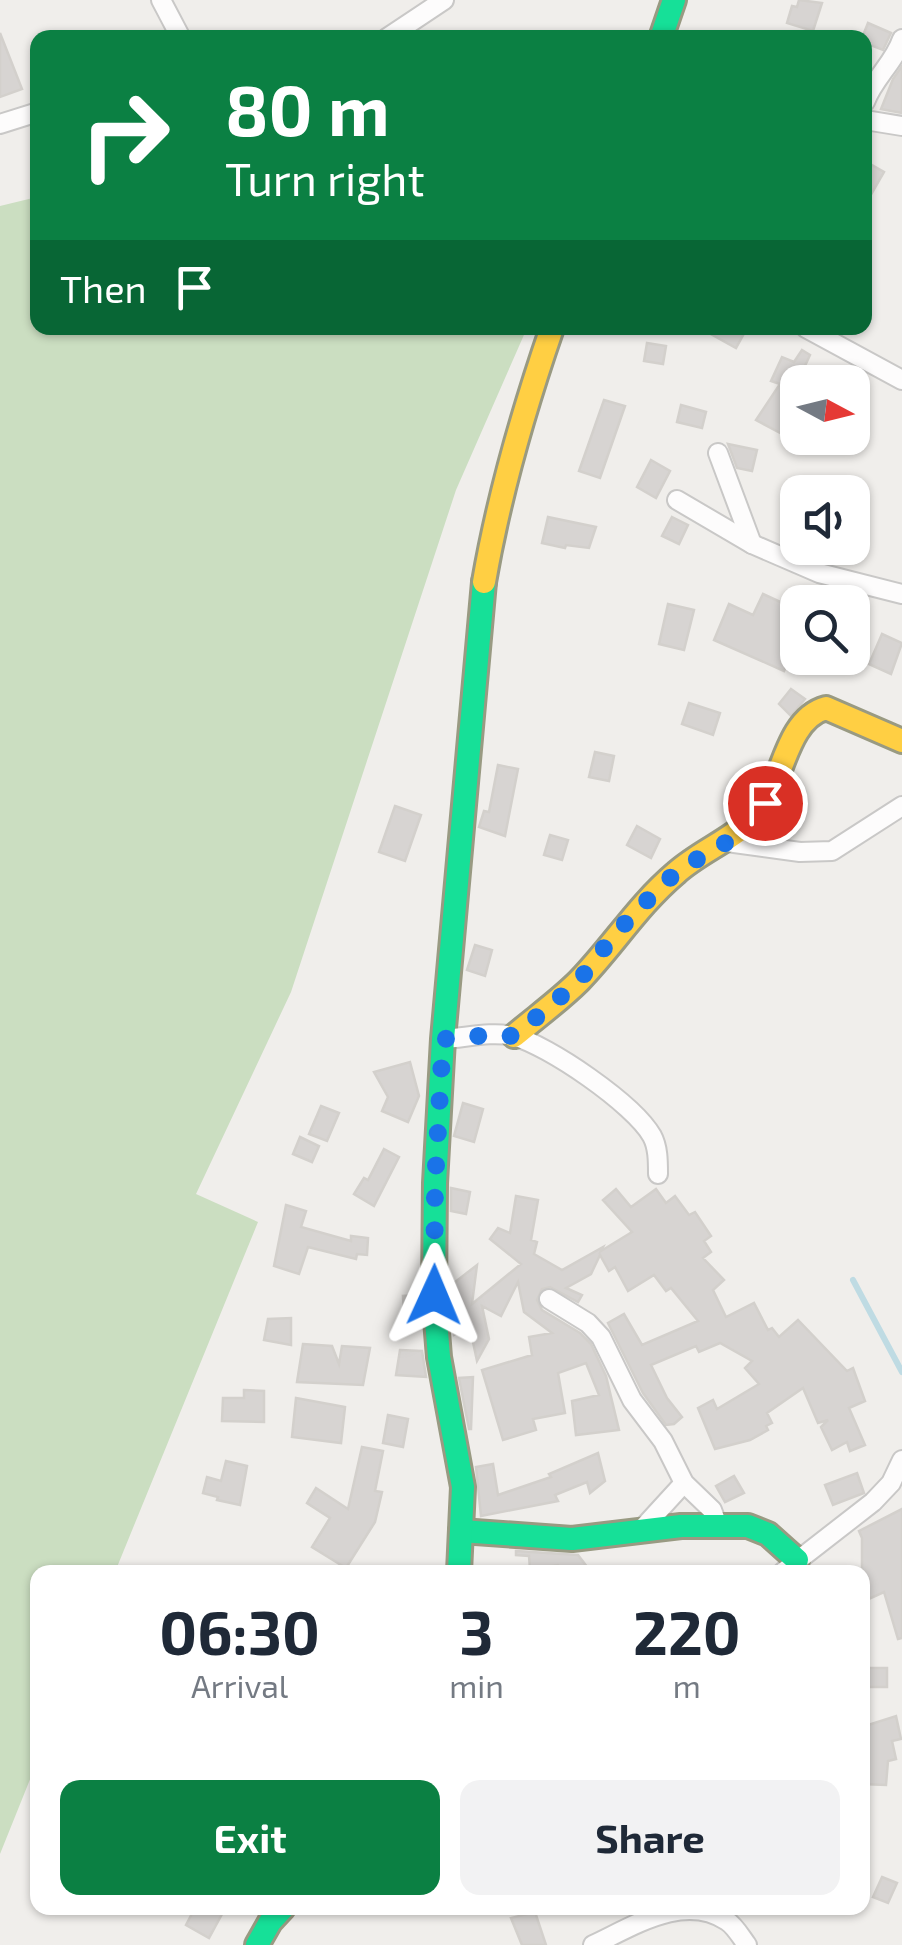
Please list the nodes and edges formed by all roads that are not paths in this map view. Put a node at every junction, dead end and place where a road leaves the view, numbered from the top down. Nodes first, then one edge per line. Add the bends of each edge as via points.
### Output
1 (161, 0) edge
2 (444, 0) edge
3 (674, 0) edge
4 (177, 30) edge
5 (399, 30) edge
6 (664, 30) edge
7 (902, 40) edge
8 (872, 87) edge
9 (30, 115) edge
10 (872, 121) edge
11 (0, 124) edge
12 (902, 126) edge
13 (550, 335) edge
14 (819, 335) edge
15 (902, 380) edge
16 (718, 454) dead end
17 (677, 500) dead end
18 (752, 544) junction
19 (902, 594) edge
20 (902, 741) edge
21 (902, 806) edge
22 (727, 842) junction
23 (514, 1036) junction
24 (443, 1039) junction
25 (658, 1174) dead end
26 (549, 1298) dead end
27 (902, 1460) edge
28 (684, 1483) junction
29 (718, 1526) junction
30 (641, 1530) junction
31 (462, 1531) junction
32 (459, 1565) edge
33 (789, 1565) edge
34 (791, 1565) edge
35 (276, 1915) edge
36 (656, 1915) edge
37 (713, 1915) edge
38 (257, 1945) edge
39 (593, 1945) edge
40 (746, 1945) edge

1 - 4 street
2 - 5 street
3 - 6 street
7 - 8 street
9 - 11 street
10 - 12 street
13 - 24 street via 510,460 483,588
14 - 15 street
16 - 18 street
17 - 18 street
18 - 19 street via 819,573
20 - 22 street via 826,708 816,711 792,739 765,803
21 - 22 street via 832,851
22 - 23 street via 680,869 578,982
23 - 24 street
23 - 25 street via 630,1108 652,1137
24 - 31 street via 434,1295 462,1488
26 - 28 street via 601,1336
27 - 34 street via 873,1502
28 - 29 street via 704,1499
28 - 30 street
29 - 30 street
29 - 33 street via 768,1534
30 - 31 street via 572,1539
31 - 32 street
35 - 38 street
36 - 39 street
37 - 40 street via 729,1922

